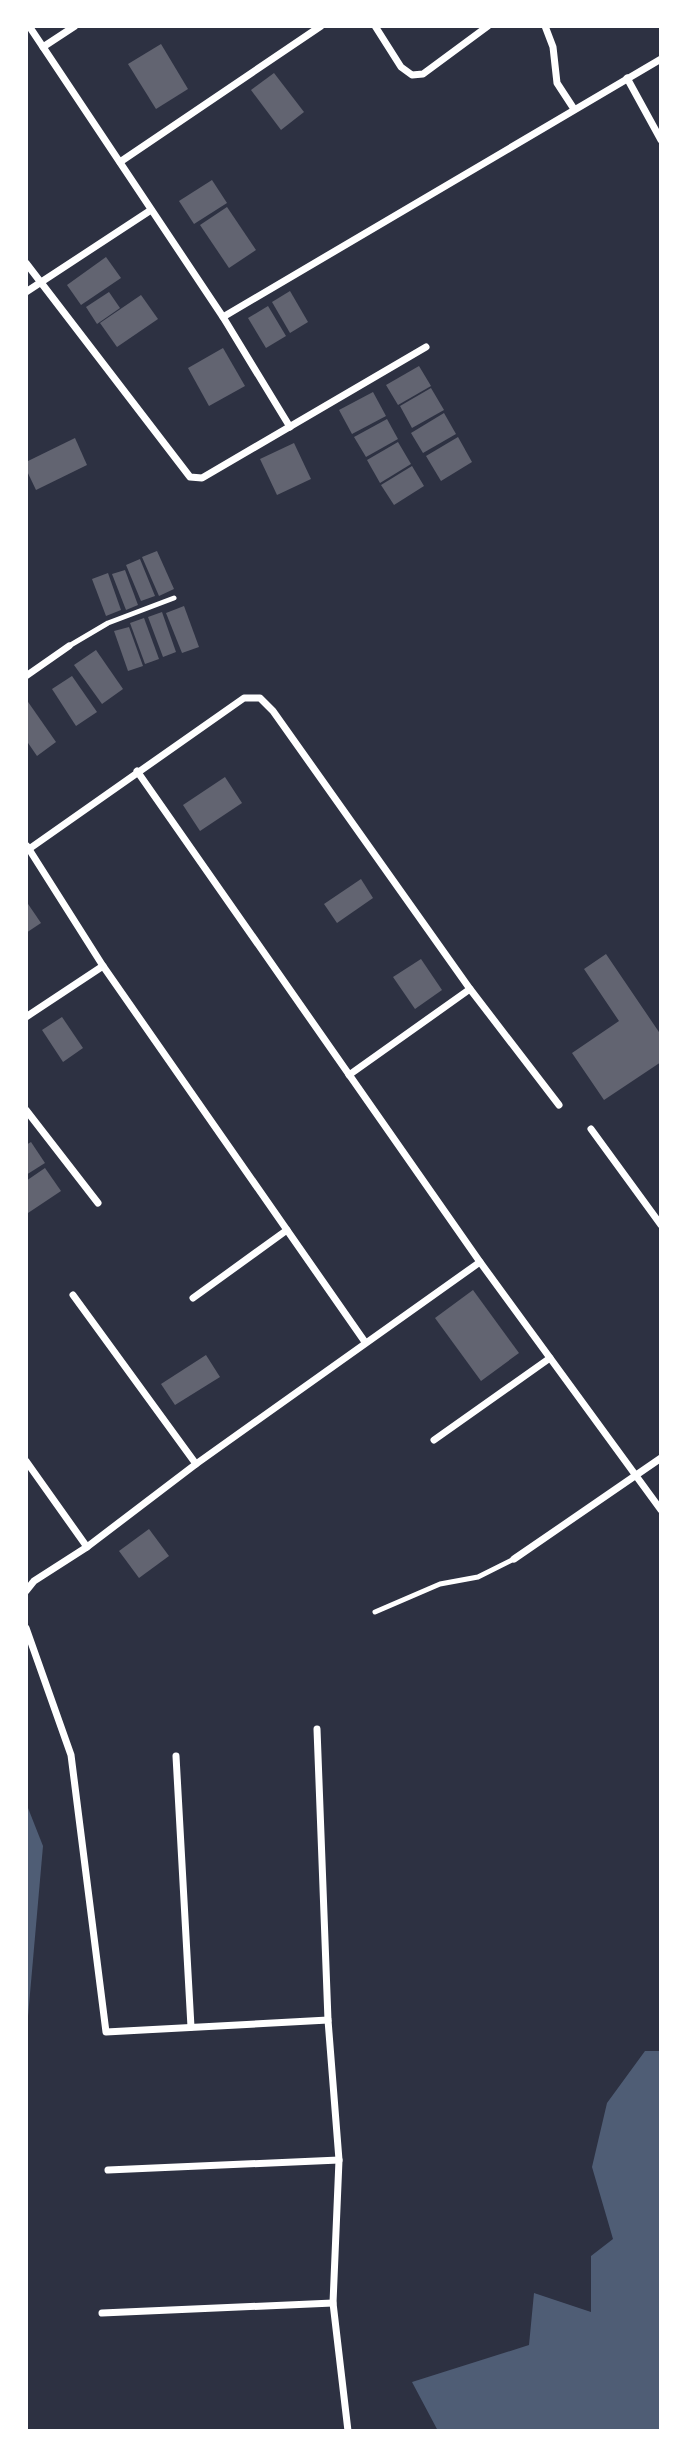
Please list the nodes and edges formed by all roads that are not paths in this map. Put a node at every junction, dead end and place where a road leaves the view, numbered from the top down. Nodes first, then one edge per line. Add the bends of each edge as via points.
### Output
1 (29, 26) edge
2 (75, 26) edge
3 (321, 26) edge
4 (375, 26) edge
5 (488, 26) edge
6 (545, 26) edge
7 (43, 47) junction
8 (661, 59) edge
9 (628, 78) junction
10 (575, 109) junction
11 (661, 140) edge
12 (120, 162) junction
13 (150, 210) junction
14 (26, 263) edge
15 (40, 282) junction
16 (26, 292) edge
17 (223, 317) junction
18 (426, 346) dead end
19 (290, 426) junction
20 (174, 598) dead end
21 (69, 646) joint
22 (26, 676) edge
23 (138, 771) junction
24 (27, 847) edge
25 (103, 967) junction
26 (470, 989) junction
27 (26, 1017) edge
28 (349, 1075) junction
29 (559, 1105) dead end
30 (26, 1110) edge
31 (591, 1129) dead end
32 (98, 1203) dead end
33 (661, 1225) edge
34 (287, 1230) junction
35 (480, 1262) junction
36 (74, 1295) dead end
37 (193, 1298) dead end
38 (365, 1342) junction
39 (550, 1357) junction
40 (434, 1440) dead end
41 (661, 1458) edge
42 (26, 1461) edge
43 (196, 1464) junction
44 (636, 1475) junction
45 (661, 1510) edge
46 (87, 1547) junction
47 (514, 1559) joint
48 (26, 1591) edge
49 (374, 1612) dead end
50 (26, 1629) edge
51 (317, 1728) dead end
52 (176, 1756) dead end
53 (328, 2020) junction
54 (191, 2027) junction
55 (338, 2160) junction
56 (108, 2170) dead end
57 (333, 2303) junction
58 (102, 2313) dead end
59 (348, 2431) edge

1 - 7 street
2 - 7 street
3 - 12 street
4 - 5 street via 401,67 412,75 423,74
6 - 10 street via 553,47 557,83
7 - 12 street
8 - 9 street
9 - 10 street
9 - 11 street
10 - 17 street
12 - 13 street
13 - 15 street
13 - 17 street
14 - 15 street
15 - 16 street
15 - 19 street via 190,477 202,478
17 - 19 street
18 - 19 street
20 - 21 lane via 108,623
21 - 22 street
23 - 24 street
23 - 26 street via 244,698 260,698 274,710
23 - 28 street
24 - 25 street
25 - 27 street
25 - 34 street
26 - 28 street
26 - 29 street
28 - 35 street
30 - 32 street
31 - 33 street
34 - 37 street
34 - 38 street
35 - 38 street
35 - 39 street
36 - 43 street
38 - 43 street
39 - 40 street
39 - 44 street
41 - 44 street
42 - 46 street
43 - 46 street
44 - 45 street
44 - 47 street
46 - 48 street
47 - 49 lane via 478,1577 440,1584
50 - 54 street via 71,1755 106,2032
51 - 53 street
52 - 54 street
53 - 54 street
53 - 55 street
55 - 56 street
55 - 57 street
57 - 58 street
57 - 59 street

